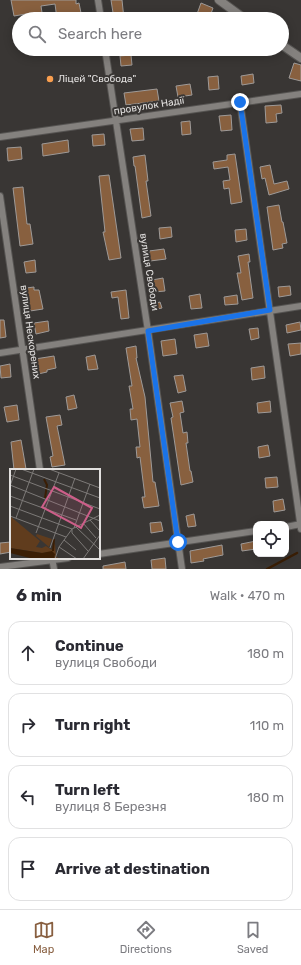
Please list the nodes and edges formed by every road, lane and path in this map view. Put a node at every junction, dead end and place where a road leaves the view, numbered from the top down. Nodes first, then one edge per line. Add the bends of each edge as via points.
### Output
1 (98, 0) edge
2 (218, 0) edge
3 (228, 3) edge
4 (100, 12) edge
5 (238, 12) edge
6 (289, 50) edge
7 (106, 56) edge
8 (301, 58) edge
9 (301, 94) edge
10 (240, 102) junction
11 (116, 121) junction
12 (0, 137) edge
13 (0, 196) edge
14 (301, 306) edge
15 (270, 310) junction
16 (148, 331) junction
17 (23, 350) junction
18 (0, 353) edge
19 (40, 469) edge
20 (301, 526) edge
21 (289, 527) edge
22 (253, 531) edge
23 (178, 542) junction
24 (100, 554) edge
25 (52, 559) edge
26 (0, 567) edge
27 (54, 569) edge
28 (182, 569) edge

1 - 4 street
2 - 3 street
3 - 5 street
6 - 8 street
7 - 11 street, вулиця Свободи
9 - 10 street, провулок Надії
10 - 11 street, провулок Надії
10 - 15 street
11 - 12 street, провулок Надії
11 - 16 street, вулиця Свободи
13 - 17 street, вулиця Нескорених
14 - 15 street
15 - 16 street
15 - 20 street
16 - 17 street
16 - 23 street, вулиця Свободи
17 - 18 street
17 - 19 street, вулиця Нескорених
20 - 21 street
22 - 23 street
23 - 24 street
23 - 28 street, вулиця Свободи
25 - 26 street
25 - 27 street

